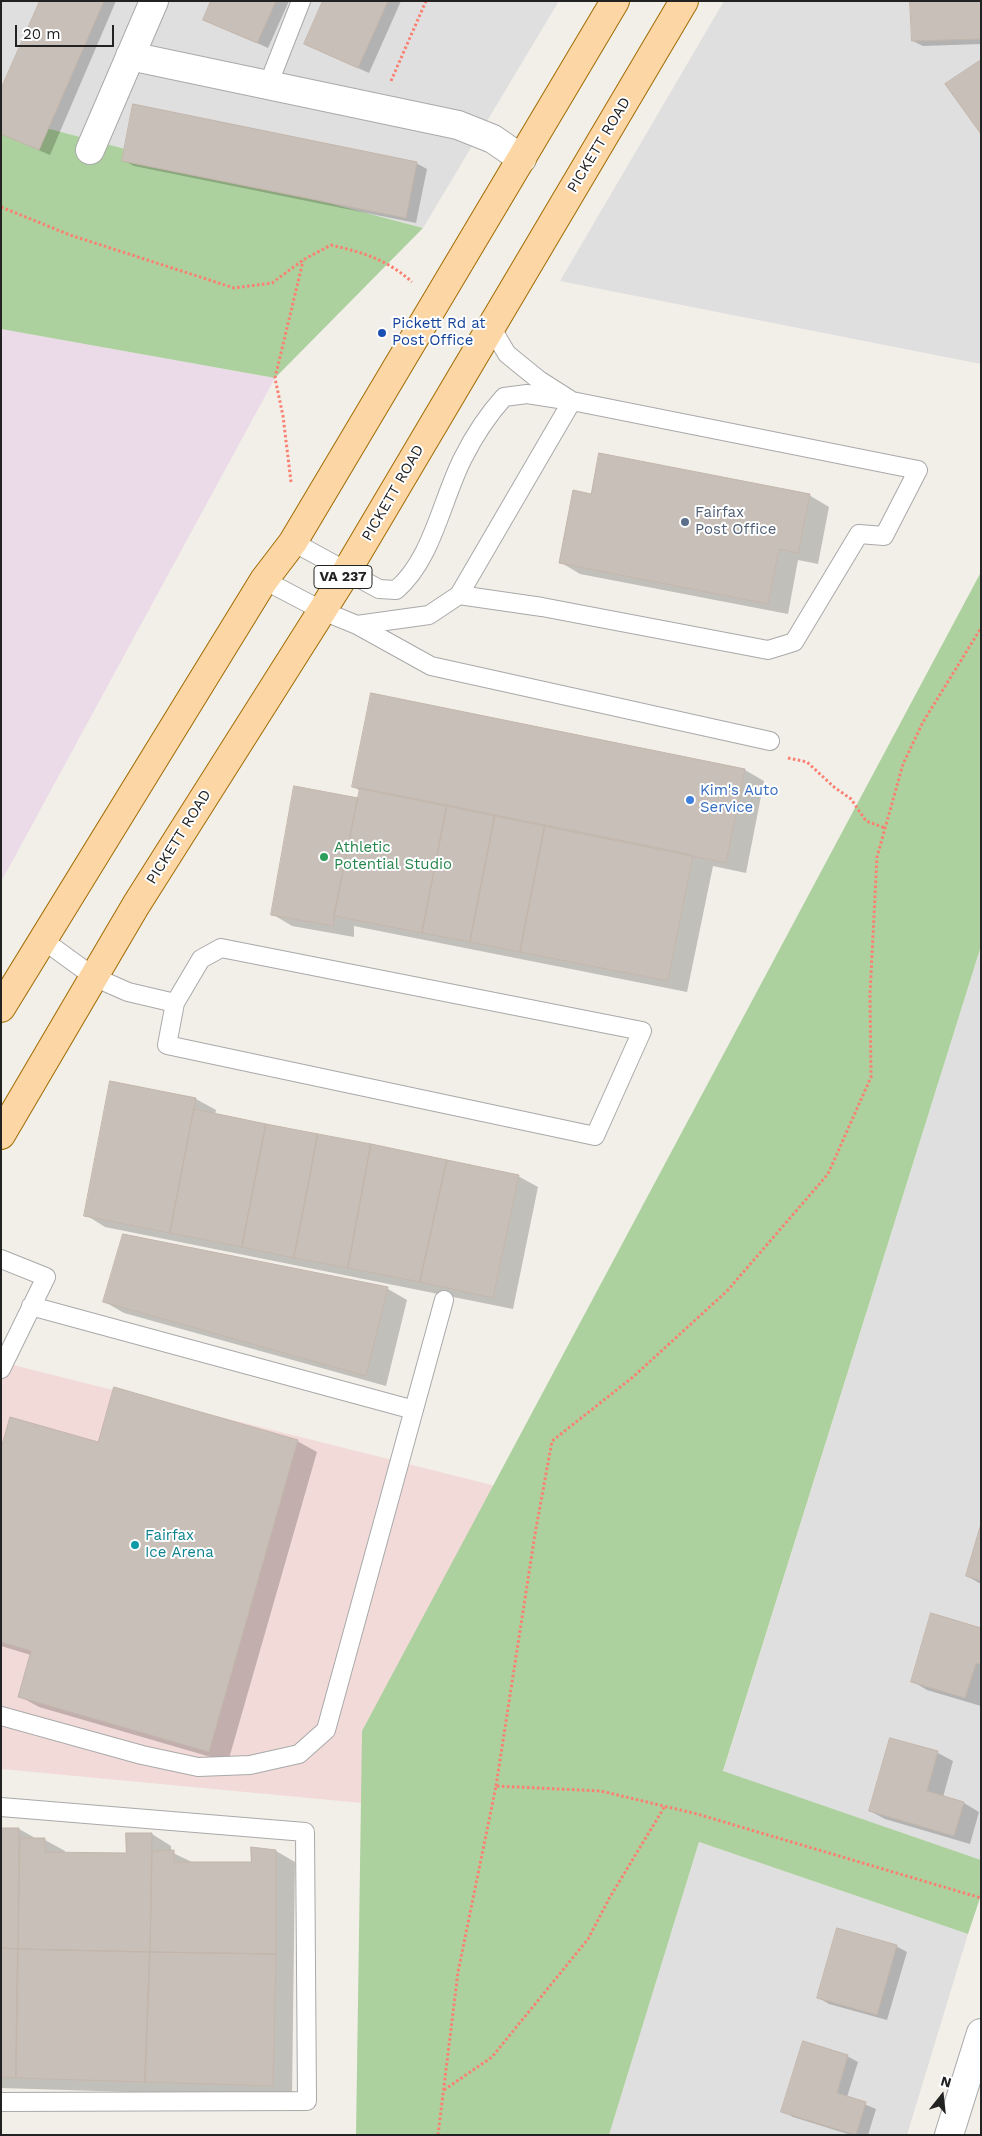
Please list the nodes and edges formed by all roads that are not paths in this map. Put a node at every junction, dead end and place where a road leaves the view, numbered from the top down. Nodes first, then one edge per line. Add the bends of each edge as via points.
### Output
1 (154, 1) edge
2 (301, 1) edge
3 (615, 1) edge
4 (684, 1) edge
5 (130, 56) junction
6 (268, 85) junction
7 (90, 150) dead end
8 (522, 158) junction
9 (491, 327) junction
10 (572, 401) junction
11 (293, 542) junction
12 (346, 572) junction
13 (264, 580) junction
14 (459, 595) junction
15 (323, 611) junction
16 (356, 624) junction
17 (770, 741) road end
18 (43, 940) junction
19 (94, 977) junction
20 (175, 1003) junction
21 (1, 1008) edge
22 (1, 1135) edge
23 (1, 1259) edge
24 (444, 1300) dead end
25 (31, 1306) junction
26 (1, 1369) edge
27 (414, 1410) junction
28 (1, 1716) edge
29 (1, 1807) edge
30 (981, 2033) edge
31 (1, 2102) edge
32 (949, 2135) edge

1 - 5 street
2 - 6 lane
3 - 8 main road
4 - 9 main road, PICKETT ROAD / VA 237
5 - 6 street
5 - 7 street
6 - 8 street via 458,125 493,139
8 - 11 main road
9 - 10 lane via 507,354
9 - 12 main road, PICKETT ROAD / VA 237
10 - 12 lane via 527,394 504,397 484,420 463,458 421,559 407,581 396,590 379,590
10 - 14 lane
10 - 14 lane via 918,470 884,536 859,534 794,642 768,650 542,606
11 - 12 lane
11 - 13 main road
12 - 15 main road, PICKETT ROAD / VA 237
13 - 15 lane
13 - 18 main road
14 - 16 lane via 429,615
15 - 16 lane
15 - 19 main road, PICKETT ROAD / VA 237 via 136,905
16 - 17 lane via 431,666
18 - 19 lane
18 - 21 main road
19 - 20 lane via 128,992
19 - 22 main road, PICKETT ROAD / VA 237
20 - 20 lane via 167,1045 595,1136 642,1032 221,948 201,959
23 - 25 lane via 46,1277
24 - 27 lane
25 - 26 lane
25 - 27 lane
27 - 28 lane via 326,1730 299,1754 250,1765 198,1766 142,1755
29 - 31 lane via 305,1832 307,2101
30 - 32 street

